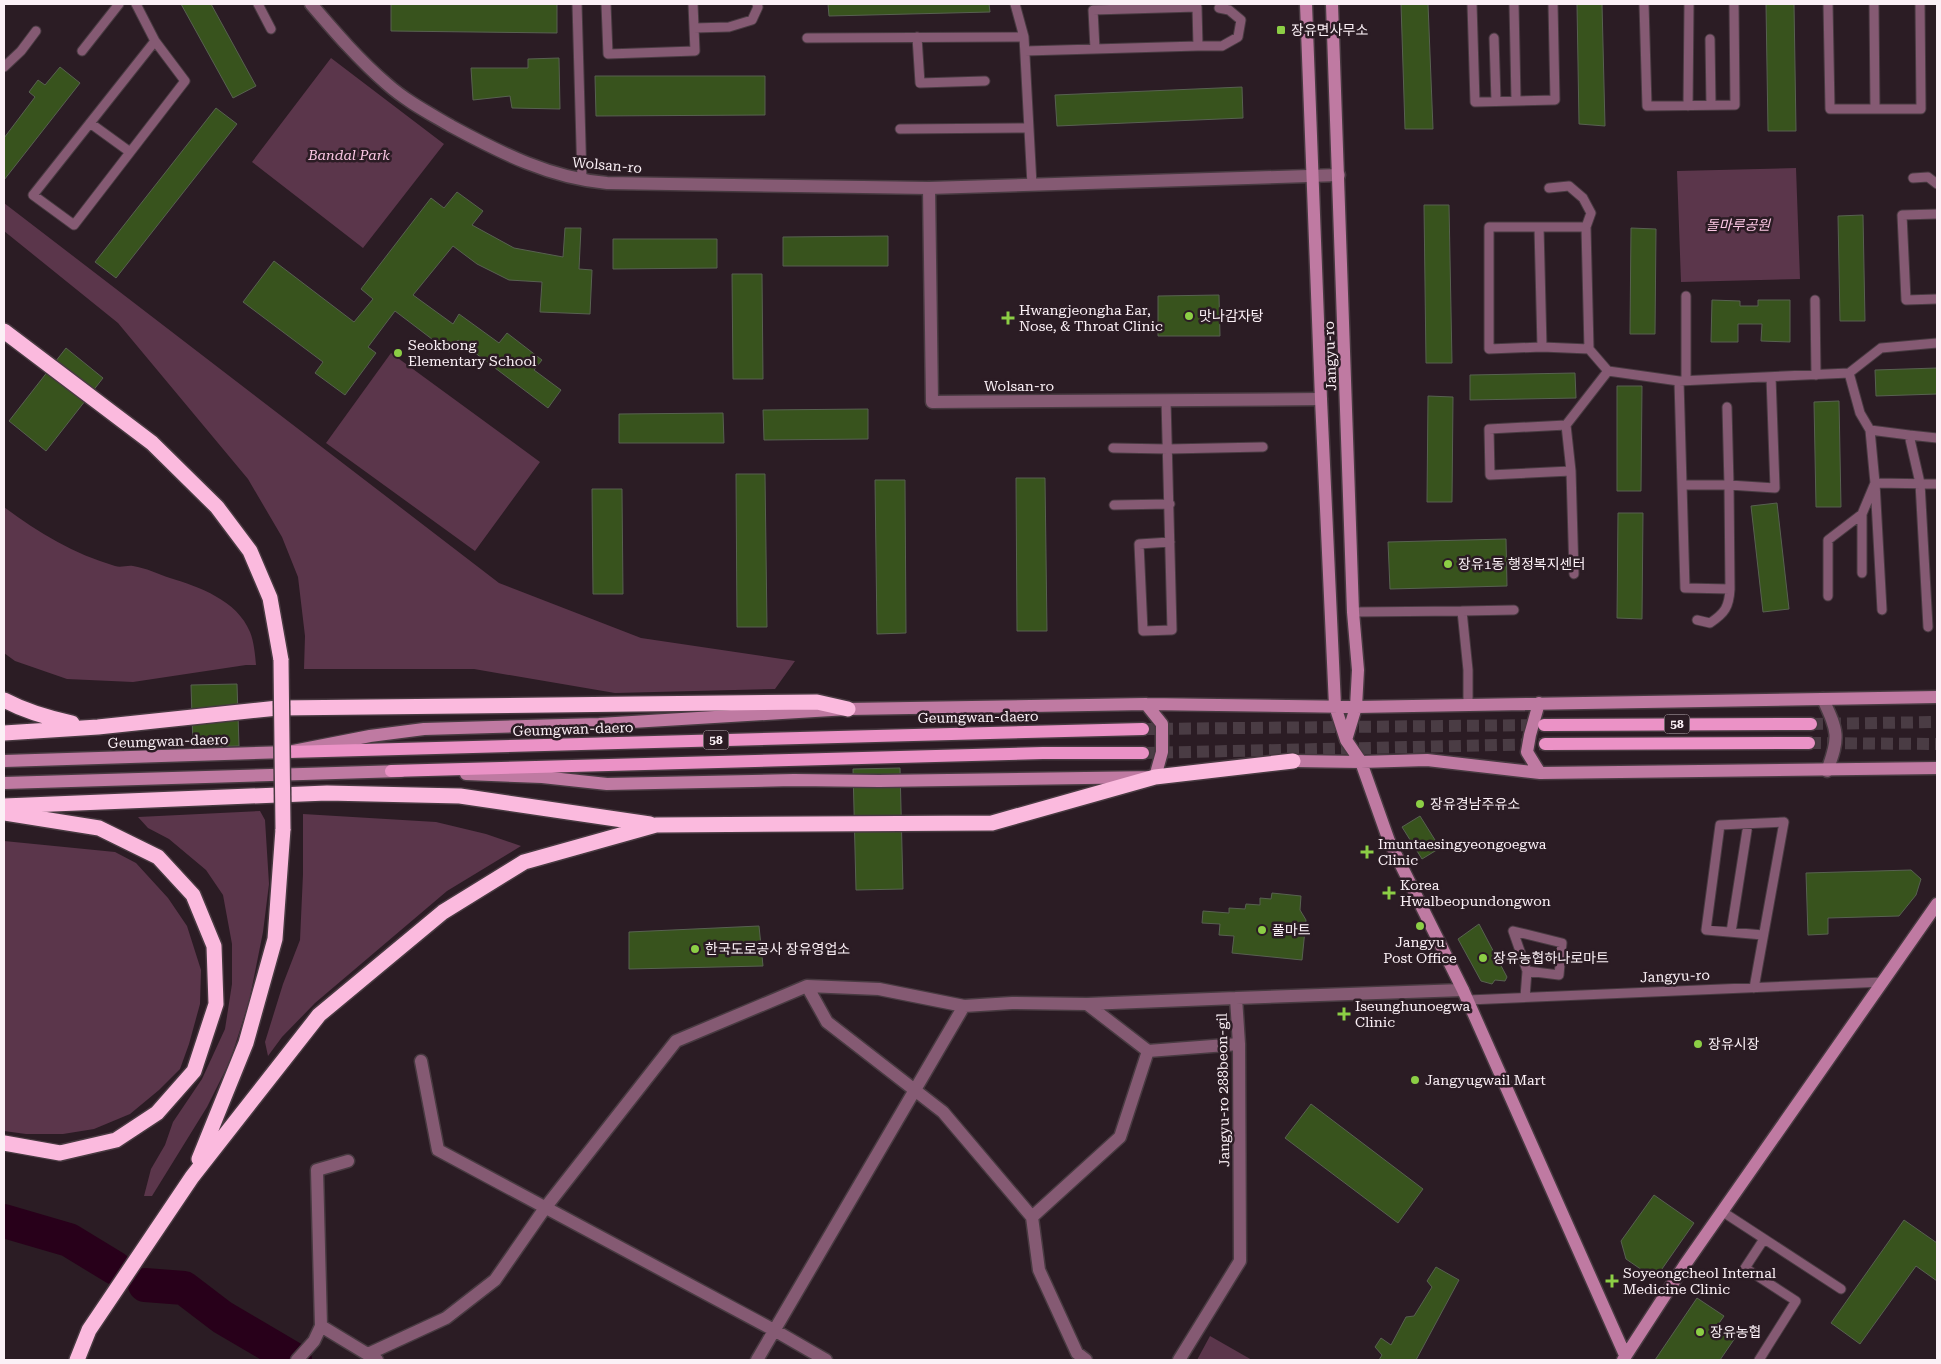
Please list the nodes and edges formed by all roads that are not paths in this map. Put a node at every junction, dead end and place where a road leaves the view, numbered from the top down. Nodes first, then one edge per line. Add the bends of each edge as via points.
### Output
1 (119, 4) edge
2 (136, 4) edge
3 (258, 4) edge
4 (312, 4) edge
5 (577, 4) edge
6 (606, 4) edge
7 (693, 4) edge
8 (757, 4) edge
9 (1015, 4) edge
10 (1306, 4) edge
11 (1332, 4) edge
12 (1472, 4) edge
13 (1514, 4) edge
14 (1553, 4) edge
15 (1644, 4) edge
16 (1688, 4) edge
17 (1734, 4) edge
18 (1828, 4) edge
19 (1874, 4) edge
20 (1920, 4) edge
21 (1219, 8) dead end
22 (694, 28) junction
23 (272, 29) dead end
24 (36, 31) dead end
25 (917, 37) junction
26 (1024, 37) junction
27 (807, 38) dead end
28 (1494, 38) dead end
29 (1710, 38) dead end
30 (155, 41) junction
31 (1198, 46) junction
32 (1095, 49) junction
33 (82, 51) dead end
34 (1025, 51) junction
35 (4, 67) edge
36 (985, 81) dead end
37 (1516, 100) junction
38 (1496, 101) junction
39 (1711, 105) junction
40 (1688, 106) junction
41 (1876, 109) junction
42 (90, 122) junction
43 (1029, 128) junction
44 (900, 129) dead end
45 (130, 152) junction
46 (1339, 175) junction
47 (1312, 176) junction
48 (1913, 178) dead end
49 (582, 180) junction
50 (1937, 184) edge
51 (1032, 185) junction
52 (929, 188) junction
53 (1549, 188) dead end
54 (1937, 214) edge
55 (1539, 227) junction
56 (1586, 227) junction
57 (1686, 296) dead end
58 (1937, 299) edge
59 (1815, 300) dead end
60 (4, 331) edge
61 (1937, 343) edge
62 (1542, 347) junction
63 (1589, 350) junction
64 (1608, 371) junction
65 (1850, 373) junction
66 (1816, 374) junction
67 (1770, 377) junction
68 (1682, 380) junction
69 (1321, 399) junction
70 (1166, 400) junction
71 (1727, 407) dead end
72 (1566, 425) junction
73 (1870, 430) junction
74 (1909, 435) junction
75 (1937, 438) edge
76 (1263, 446) dead end
77 (1113, 448) dead end
78 (1168, 449) junction
79 (1571, 471) junction
80 (1875, 483) junction
81 (1920, 483) junction
82 (1937, 484) edge
83 (1683, 485) junction
84 (1729, 485) junction
85 (1170, 504) junction
86 (1114, 505) dead end
87 (1862, 514) junction
88 (1170, 542) junction
89 (1862, 572) dead end
90 (1574, 574) dead end
91 (1730, 589) junction
92 (1828, 596) dead end
93 (1514, 610) dead end
94 (1882, 610) dead end
95 (1462, 611) junction
96 (1353, 612) junction
97 (1697, 620) dead end
98 (1928, 627) dead end
99 (1937, 697) edge
100 (1823, 699) junction
101 (4, 700) edge
102 (1146, 704) junction
103 (1539, 704) junction
104 (1468, 705) junction
105 (1335, 706) junction
106 (1356, 707) junction
107 (848, 709) junction
108 (1811, 724) tunnel mouth
109 (1544, 725) tunnel mouth
110 (98, 727) junction
111 (1143, 729) tunnel mouth
112 (4, 733) edge
113 (1346, 740) junction
114 (1809, 743) tunnel mouth
115 (1545, 744) tunnel mouth
116 (288, 752) junction
117 (1143, 753) tunnel mouth
118 (4, 761) edge
119 (1292, 761) joint
120 (1361, 762) junction
121 (1937, 768) edge
122 (391, 771) junction
123 (1827, 771) junction
124 (1540, 773) junction
125 (1155, 777) junction
126 (4, 783) edge
127 (4, 806) edge
128 (4, 813) edge
129 (1748, 824) junction
130 (656, 825) junction
131 (1937, 904) edge
132 (1731, 932) junction
133 (1764, 935) junction
134 (1528, 971) junction
135 (1884, 982) junction
136 (806, 986) junction
137 (1754, 988) junction
138 (1466, 995) junction
139 (1525, 997) junction
140 (1236, 998) junction
141 (1087, 1004) junction
142 (964, 1006) junction
143 (1239, 1044) junction
144 (1148, 1051) junction
145 (420, 1061) dead end
146 (915, 1089) junction
147 (4, 1143) edge
148 (348, 1161) dead end
149 (192, 1177) junction
150 (545, 1208) junction
151 (1723, 1212) junction
152 (1032, 1217) junction
153 (1764, 1238) junction
154 (1841, 1290) dead end
155 (321, 1326) junction
156 (774, 1330) junction
157 (372, 1357) edge
158 (1624, 1358) edge
159 (77, 1360) edge
160 (297, 1360) edge
161 (757, 1360) edge
162 (826, 1360) edge
163 (1086, 1360) edge
164 (1179, 1360) edge
165 (1759, 1360) edge

1 - 33 lane
2 - 30 lane
3 - 23 lane
4 - 49 street, Wolsan-ro via 347,46 381,79 422,109 488,146 541,170
5 - 49 lane
6 - 22 lane via 608,54 695,51
7 - 22 lane
8 - 22 lane via 752,20 729,27
9 - 26 lane
10 - 47 main road, Jangyu-ro
11 - 46 main road, Jangyu-ro
12 - 38 lane via 1475,102
13 - 37 lane
14 - 37 lane via 1555,100
15 - 40 lane via 1647,106
16 - 40 lane
17 - 39 lane via 1735,105
18 - 41 lane via 1830,109
19 - 41 lane
20 - 41 lane via 1922,109
21 - 31 lane via 1230,10 1241,20 1238,38 1222,46
24 - 35 lane
25 - 26 lane
25 - 27 lane
25 - 36 lane via 920,83
26 - 34 lane
28 - 38 lane
29 - 39 lane
30 - 42 lane
30 - 45 lane via 185,80
31 - 32 lane
31 - 32 lane via 1197,7 1093,10
32 - 34 lane
34 - 43 lane
37 - 38 lane
39 - 40 lane
42 - 45 lane
42 - 45 lane via 33,195 74,225
43 - 44 lane
43 - 51 lane
46 - 47 street, Wolsan-ro
46 - 96 main road, Jangyu-ro
47 - 51 street, Wolsan-ro
47 - 69 main road, Jangyu-ro
48 - 50 lane via 1928,177
49 - 52 street, Wolsan-ro
51 - 52 street, Wolsan-ro
52 - 70 street, Wolsan-ro via 932,402
53 - 56 lane via 1568,186 1583,198 1591,213
54 - 58 lane via 1902,215 1906,300
55 - 56 lane
55 - 62 lane
55 - 62 lane via 1489,226 1489,349
56 - 63 lane
57 - 68 lane
59 - 66 lane
60 - 149 highway, bridge via 152,443 218,507 250,552 270,598 281,660 283,829 275,940 246,1043
61 - 65 lane via 1881,348
62 - 63 lane
63 - 64 lane
64 - 68 lane
64 - 72 lane
65 - 66 lane
65 - 73 lane via 1860,413
66 - 67 lane
67 - 68 lane
67 - 84 lane via 1775,488
68 - 83 lane
69 - 70 street, Wolsan-ro
69 - 105 main road, Jangyu-ro
70 - 78 lane
71 - 84 lane
72 - 79 lane
72 - 79 lane via 1489,429 1490,475
73 - 74 lane
73 - 80 lane
74 - 75 lane
74 - 81 lane
76 - 78 lane
77 - 78 lane
78 - 85 lane
79 - 90 lane
80 - 81 lane
80 - 87 lane
80 - 94 lane
81 - 82 lane
81 - 98 lane
83 - 84 lane
83 - 91 lane via 1686,588
84 - 91 lane
85 - 86 lane
85 - 88 lane
87 - 89 lane
87 - 92 lane via 1828,540
88 - 88 lane via 1172,630 1143,630 1139,544
91 - 97 lane via 1730,603 1722,615 1710,623
93 - 95 lane
95 - 96 lane
95 - 104 lane
96 - 106 main road, Jangyu-ro via 1358,670
99 - 100 main road
100 - 103 main road
100 - 123 street via 1836,726 1836,748
101 - 110 highway via 53,719
102 - 105 main road
102 - 107 main road
102 - 125 main road via 1162,724 1162,752
103 - 104 main road
103 - 124 main road via 1527,752
104 - 106 main road
105 - 106 main road
105 - 113 main road, Jangyu-ro
106 - 113 main road, Jangyu-ro
107 - 110 highway via 817,702 278,708
107 - 116 main road via 599,724 424,729
108 - 109 main road, 58
110 - 112 highway
111 - 116 main road, Geumgwan-daero / 58
113 - 120 main road
114 - 115 main road, 58
116 - 118 main road, Geumgwan-daero
117 - 122 main road, 58
119 - 120 main road
119 - 125 highway
120 - 124 main road via 1427,760
120 - 138 main road via 1389,841
121 - 123 main road
122 - 125 main road via 542,777 607,784
122 - 126 main road
123 - 124 main road
125 - 130 highway via 992,823
127 - 130 highway via 328,793 460,796
128 - 147 highway via 100,828 158,857 193,895 214,946 216,1004 194,1071 157,1113 141,1124 116,1140 60,1153
129 - 132 lane
129 - 132 lane via 1720,824 1706,930
129 - 133 lane via 1784,822
130 - 149 highway via 524,862 443,912 319,1014
131 - 135 main road
132 - 133 lane
133 - 137 lane
134 - 134 lane via 1513,931 1562,943 1559,974
134 - 139 lane
135 - 137 lane, Jangyu-ro
135 - 151 main road
136 - 142 street via 879,989
136 - 146 street via 827,1022
136 - 150 street via 676,1041
137 - 139 lane, Jangyu-ro
138 - 139 lane, Jangyu-ro
138 - 140 street, Jangyu-ro 288beon-gil
138 - 158 main road
140 - 141 street
140 - 143 street, Jangyu-ro 288beon-gil
141 - 142 street
141 - 144 street
142 - 146 street
143 - 144 street
143 - 164 street, Jangyu-ro 288beon-gil via 1240,1261
144 - 152 street via 1120,1137
145 - 150 street via 438,1150
146 - 152 street via 943,1112
146 - 156 street
148 - 155 street via 316,1170
149 - 159 highway via 88,1330
150 - 156 street
150 - 157 street via 495,1280 446,1318
151 - 153 lane
151 - 158 main road
152 - 163 street via 1039,1270 1077,1353
153 - 154 lane
153 - 165 lane via 1745,1268 1796,1301
155 - 157 street
155 - 160 street via 314,1341
156 - 161 street
156 - 162 street

